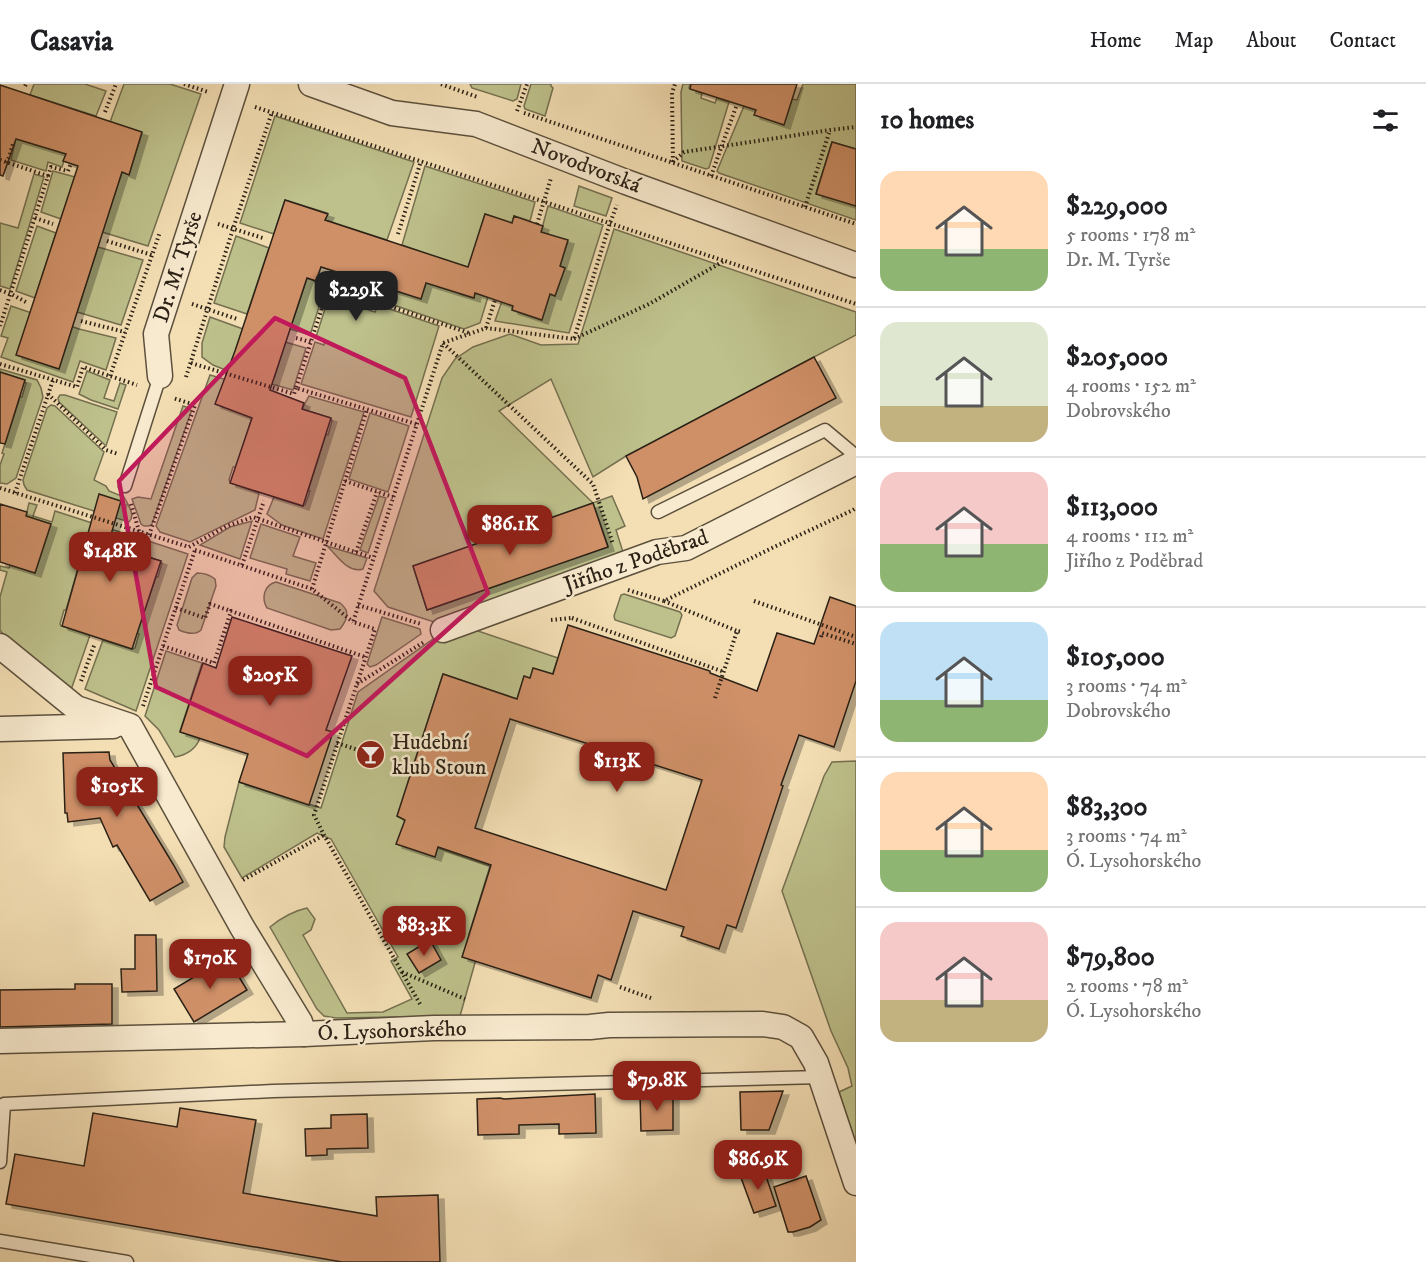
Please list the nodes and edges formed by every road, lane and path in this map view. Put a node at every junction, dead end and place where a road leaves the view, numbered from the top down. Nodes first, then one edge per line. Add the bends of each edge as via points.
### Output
1 (116, 84) edge
2 (184, 84) edge
3 (311, 84) edge
4 (441, 84) edge
5 (527, 84) edge
6 (675, 84) edge
7 (235, 92) edge
8 (485, 99) dead end
9 (737, 104) dead end
10 (507, 107) dead end
11 (518, 111) junction
12 (105, 112) dead end
13 (273, 112) junction
14 (856, 127) edge
15 (830, 130) junction
16 (13, 144) dead end
17 (721, 146) junction
18 (558, 156) junction
19 (0, 160) edge
20 (421, 161) junction
21 (673, 162) junction
22 (7, 163) junction
23 (71, 163) dead end
24 (48, 176) junction
25 (711, 176) junction
26 (626, 182) junction
27 (543, 201) junction
28 (805, 207) junction
29 (194, 216) junction
30 (35, 218) junction
31 (610, 223) junction
32 (53, 224) dead end
33 (537, 224) dead end
34 (856, 224) edge
35 (233, 229) junction
36 (398, 234) dead end
37 (263, 238) dead end
38 (107, 241) dead end
39 (152, 255) dead end
40 (724, 261) junction
41 (856, 265) edge
42 (334, 270) dead end
43 (329, 286) junction
44 (0, 290) edge
45 (376, 293) dead end
46 (11, 294) junction
47 (168, 297) junction
48 (373, 300) junction
49 (495, 300) dead end
50 (26, 302) dead end
51 (856, 304) edge
52 (208, 309) junction
53 (237, 318) dead end
54 (81, 321) dead end
55 (0, 326) edge
56 (486, 328) junction
57 (125, 332) dead end
58 (470, 334) junction
59 (296, 338) dead end
60 (574, 339) junction
61 (311, 342) junction
62 (442, 343) junction
63 (191, 363) junction
64 (160, 376) joint
65 (53, 380) dead end
66 (184, 383) dead end
67 (296, 388) junction
68 (181, 392) dead end
69 (48, 394) junction
70 (178, 400) dead end
71 (367, 410) junction
72 (416, 423) junction
73 (856, 456) edge
74 (133, 460) junction
75 (856, 462) edge
76 (345, 481) junction
77 (125, 486) joint
78 (0, 489) edge
79 (377, 492) junction
80 (15, 493) junction
81 (393, 497) junction
82 (264, 501) dead end
83 (658, 512) dead end
84 (257, 519) junction
85 (140, 532) junction
86 (326, 542) junction
87 (189, 547) junction
88 (195, 550) junction
89 (356, 552) junction
90 (373, 558) junction
91 (242, 566) junction
92 (620, 566) junction
93 (312, 589) junction
94 (628, 590) dead end
95 (664, 601) dead end
96 (753, 601) dead end
97 (358, 605) junction
98 (176, 608) junction
99 (231, 612) junction
100 (561, 614) dead end
101 (353, 622) junction
102 (443, 630) junction
103 (821, 637) dead end
104 (856, 637) edge
105 (856, 644) edge
106 (163, 646) junction
107 (5, 651) edge
108 (366, 657) junction
109 (724, 672) junction
110 (356, 685) junction
111 (715, 698) dead end
112 (130, 726) junction
113 (0, 729) edge
114 (337, 743) junction
115 (364, 752) dead end
116 (324, 835) junction
117 (223, 893) junction
118 (402, 972) junction
119 (465, 999) dead end
120 (434, 1028) junction
121 (304, 1034) junction
122 (0, 1041) edge
123 (821, 1077) junction
124 (0, 1162) edge
125 (856, 1183) edge
126 (0, 1241) edge
127 (127, 1262) edge

1 - 12 path
2 - 7 path
3 - 18 street, Novodvorská via 392,113 476,124
4 - 8 path
5 - 11 path
6 - 21 path
7 - 13 path
7 - 29 street, Dr. M. Tyrše
9 - 17 path
10 - 11 path
11 - 21 path
13 - 20 path
13 - 35 path
14 - 15 path
15 - 17 path
15 - 28 path
16 - 22 path
17 - 21 path via 684,152
17 - 25 path
18 - 26 street, Novodvorská
18 - 27 path
19 - 22 path
20 - 27 path
20 - 36 path
21 - 25 path
22 - 24 path
23 - 24 path via 68,171 51,167
24 - 30 path
25 - 28 path
26 - 31 path
26 - 41 street, Novodvorská
27 - 31 path
27 - 33 path
28 - 34 path
29 - 35 path
29 - 47 street, Dr. M. Tyrše
30 - 32 path
30 - 46 path
31 - 40 path
31 - 60 path
35 - 37 path
35 - 52 path
38 - 39 path
40 - 51 path
40 - 60 path via 649,304
42 - 43 path
43 - 48 path
43 - 61 path
44 - 46 path
45 - 48 path
46 - 50 path
46 - 55 path
47 - 52 path
47 - 64 street, Dr. M. Tyrše via 156,334
48 - 58 path
49 - 56 path
52 - 53 path
52 - 63 path
54 - 57 path
56 - 58 path
56 - 60 path
58 - 62 path
59 - 61 path
61 - 67 path
62 - 72 path
62 - 92 path via 593,484
63 - 66 path
63 - 67 path via 294,396
64 - 74 lane, Dr. M. Tyrše
65 - 69 path
67 - 71 path
68 - 70 path
69 - 74 path via 106,450
69 - 80 path
71 - 72 path
71 - 76 path
72 - 81 path
73 - 83 lane via 825,430
74 - 77 lane, Dr. M. Tyrše
75 - 92 street, Jiřího z Poděbrad via 687,548 657,552
76 - 79 path
76 - 86 path
77 - 85 path
78 - 80 path
79 - 81 path
79 - 89 path
80 - 85 path
81 - 90 path
82 - 84 path
84 - 86 path
84 - 87 path via 228,526
84 - 91 path
85 - 87 path
86 - 89 path
86 - 93 path
87 - 88 path
88 - 91 path
88 - 98 path
89 - 90 path
90 - 97 path
91 - 93 path
92 - 94 path
92 - 102 street, Jiřího z Poděbrad
93 - 101 path
95 - 109 path via 740,632
96 - 104 path
97 - 101 path
97 - 102 path
98 - 99 path via 206,618 210,604
98 - 106 path
99 - 106 path via 214,663
99 - 108 path
100 - 109 path
101 - 108 path via 375,629
102 - 110 path
103 - 105 path via 822,633
106 - 112 path via 140,716
107 - 112 street via 76,708
108 - 110 path
109 - 111 path
110 - 114 path
112 - 113 street
112 - 117 street
114 - 115 path
114 - 116 path via 314,815
116 - 117 path
116 - 118 path
117 - 121 street
118 - 119 path
118 - 120 path
120 - 121 street, Ó. Lysohorského
120 - 123 street, Ó. Lysohorského via 763,1024 783,1027 801,1037
121 - 122 street, Ó. Lysohorského
123 - 124 lane via 273,1091 4,1104
123 - 125 street
126 - 127 lane

